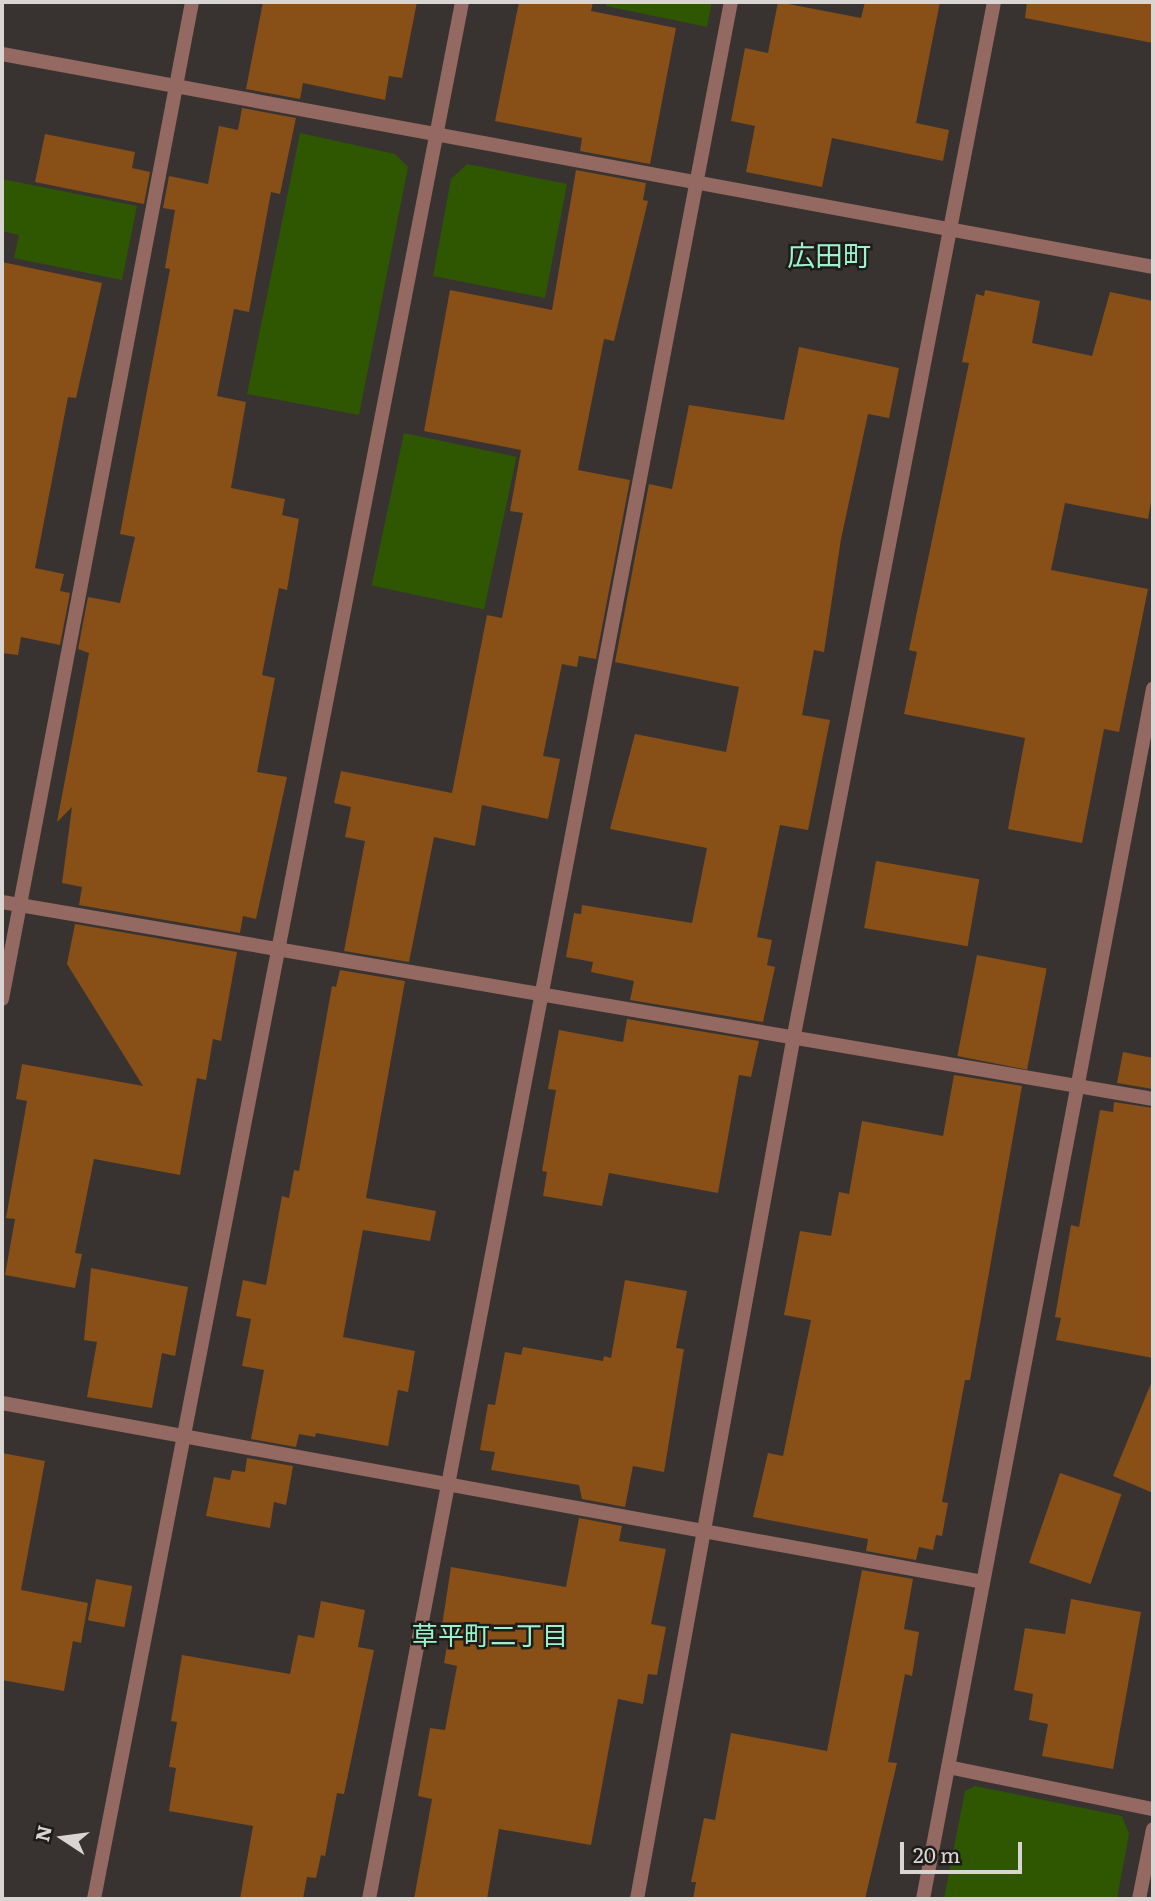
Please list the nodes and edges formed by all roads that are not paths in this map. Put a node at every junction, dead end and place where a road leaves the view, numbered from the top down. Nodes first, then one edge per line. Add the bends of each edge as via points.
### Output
1 (192, 2) edge
2 (462, 2) edge
3 (731, 2) edge
4 (994, 2) edge
5 (2, 54) edge
6 (176, 87) junction
7 (436, 136) junction
8 (695, 185) junction
9 (949, 233) junction
10 (1153, 267) edge
11 (1153, 689) edge
12 (2, 902) edge
13 (19, 905) junction
14 (279, 949) junction
15 (540, 993) junction
16 (2, 999) edge
17 (794, 1035) junction
18 (1077, 1085) junction
19 (1153, 1099) edge
20 (2, 1403) edge
21 (184, 1437) junction
22 (447, 1485) junction
23 (704, 1532) junction
24 (983, 1582) junction
25 (948, 1767) junction
26 (1153, 1809) edge
27 (1153, 1829) edge
28 (94, 1899) edge
29 (369, 1899) edge
30 (637, 1899) edge
31 (923, 1899) edge
32 (1139, 1899) edge

1 - 6 street
2 - 7 street
3 - 8 street
4 - 9 street
5 - 6 street
6 - 7 street
6 - 13 street
7 - 8 street
7 - 14 street
8 - 9 street
8 - 15 street
9 - 10 street
9 - 17 street
11 - 18 street
12 - 13 street
13 - 14 street
13 - 16 street
14 - 15 street
14 - 21 street
15 - 17 street
15 - 22 street
17 - 18 street
17 - 23 street
18 - 19 street
18 - 24 street
20 - 21 street
21 - 22 street
21 - 28 street
22 - 23 street
22 - 29 street
23 - 24 street
23 - 30 street
24 - 25 street
25 - 26 street
25 - 31 street
27 - 32 street

